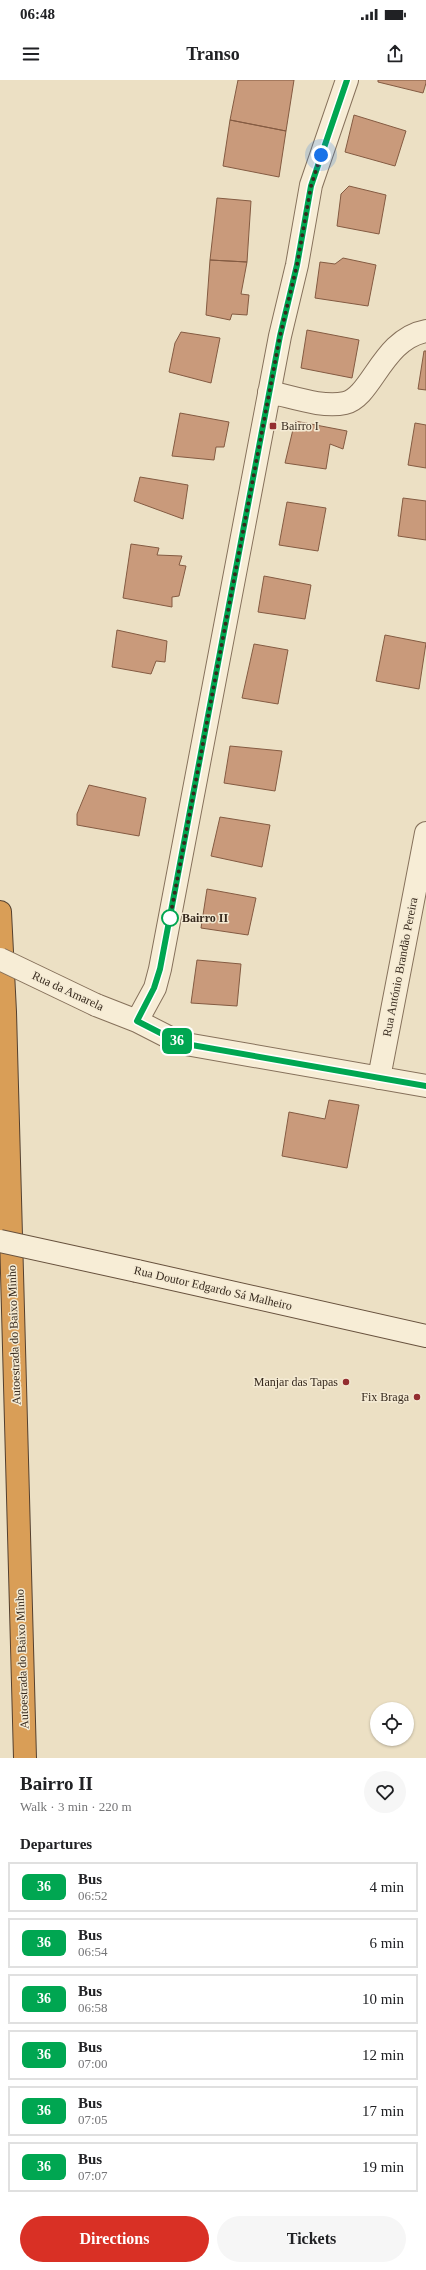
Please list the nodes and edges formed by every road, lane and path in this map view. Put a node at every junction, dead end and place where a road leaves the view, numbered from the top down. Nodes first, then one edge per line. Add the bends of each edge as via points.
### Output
1 (347, 80) edge
2 (426, 331) edge
3 (269, 392) junction
4 (426, 833) edge
5 (0, 912) edge
6 (0, 959) edge
7 (137, 1021) junction
8 (379, 1078) junction
9 (426, 1086) edge
10 (0, 1240) edge
11 (426, 1336) edge
12 (25, 1758) edge

1 - 3 street via 311,186 297,265
2 - 3 street via 404,340 390,352 357,397 347,402 332,404
3 - 7 street via 160,969 154,988
4 - 8 street, Rua António Brandão Pereira
5 - 12 highway, Autoestrada do Baixo Minho via 5,1012
6 - 7 street, Rua da Amarela, bridge via 96,1005
7 - 8 street, Rua da Amarela via 180,1043
8 - 9 street, Rua da Amarela
10 - 11 street, Rua Doutor Edgardo Sá Malheiro, bridge

